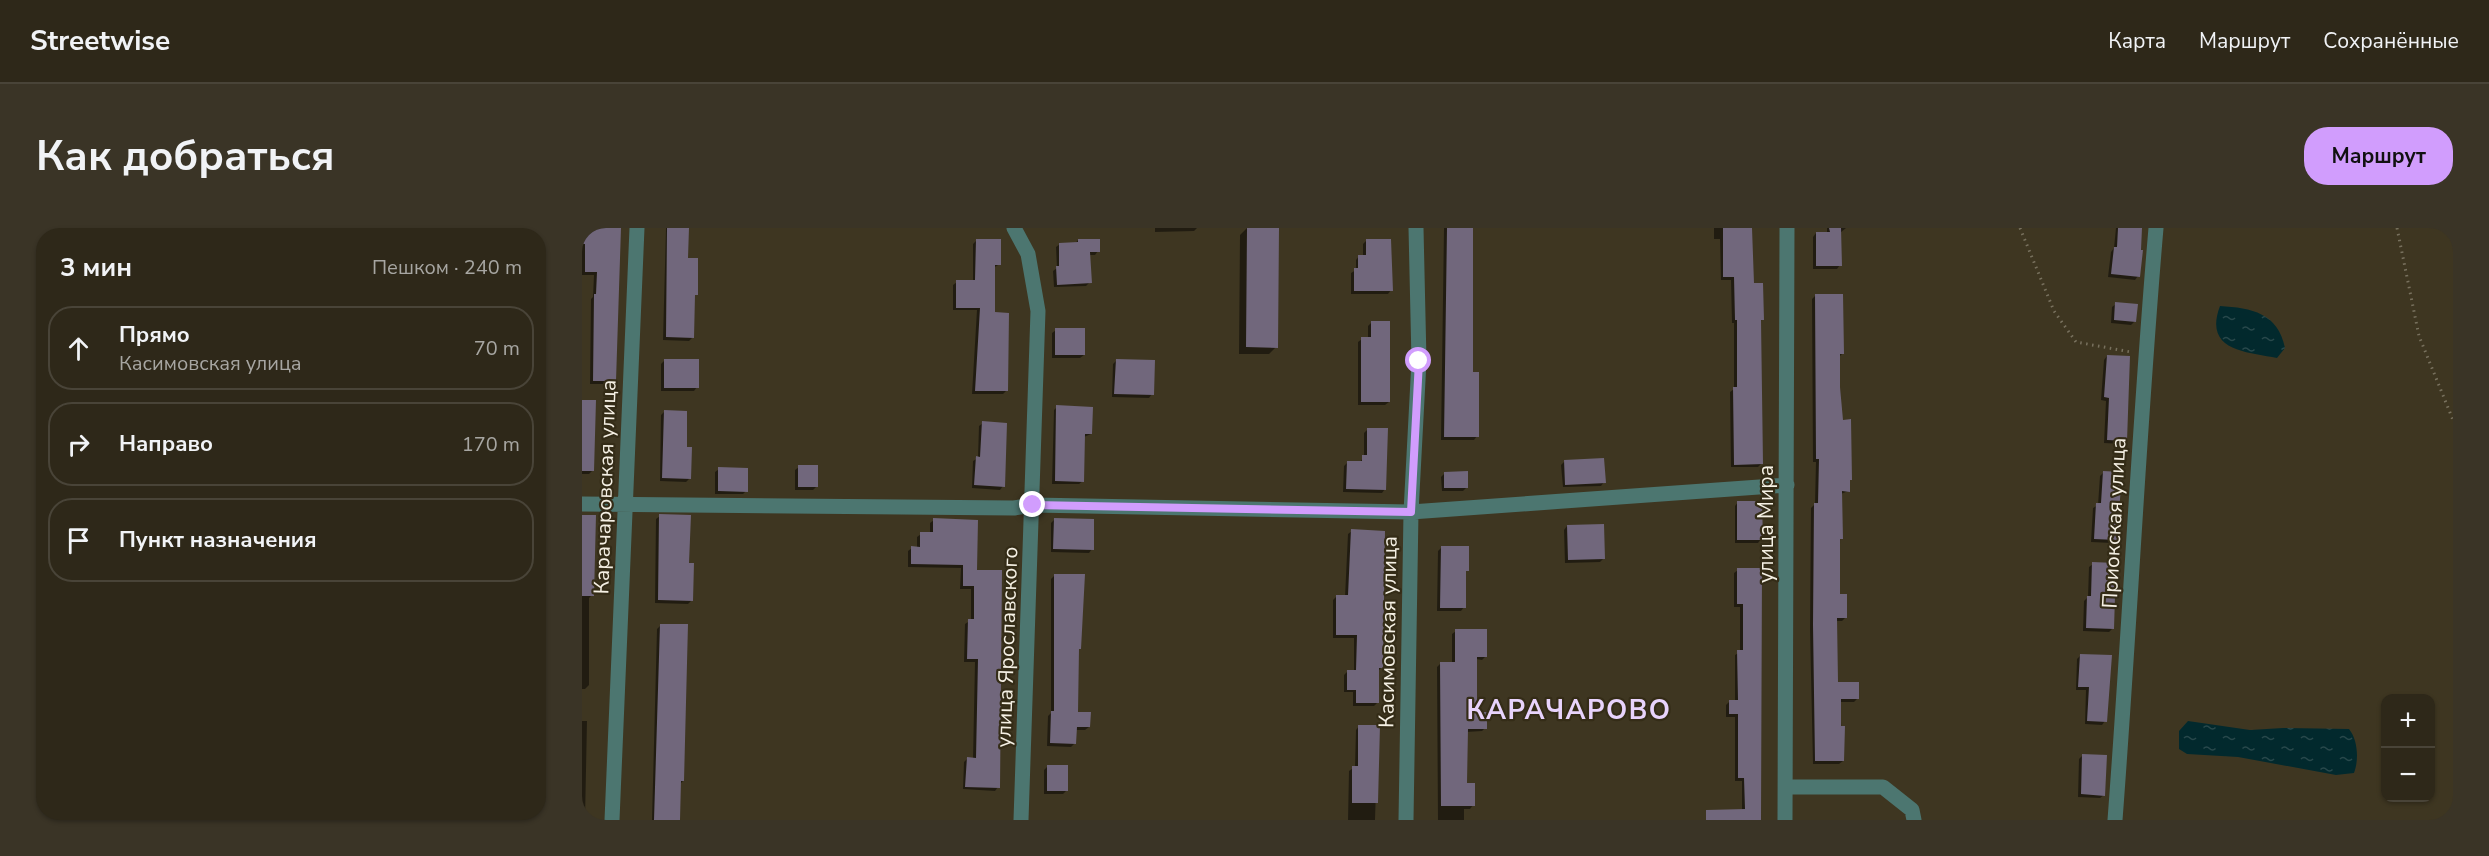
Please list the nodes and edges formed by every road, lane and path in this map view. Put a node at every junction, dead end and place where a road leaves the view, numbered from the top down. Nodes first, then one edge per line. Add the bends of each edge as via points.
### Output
1 (637, 228) edge
2 (1014, 228) edge
3 (1416, 228) edge
4 (1787, 228) edge
5 (2020, 228) edge
6 (2156, 228) edge
7 (2397, 228) edge
8 (2145, 355) junction
9 (2453, 420) edge
10 (1786, 485) junction
11 (582, 504) edge
12 (625, 505) junction
13 (1033, 505) junction
14 (1411, 512) junction
15 (1786, 787) junction
16 (612, 820) edge
17 (1021, 820) edge
18 (1406, 820) edge
19 (1785, 820) edge
20 (1914, 820) edge
21 (2115, 820) edge

1 - 12 street, Карачаровская улица
2 - 13 street, улица Ярославского via 1028,254 1038,311
3 - 14 street, Касимовская улица via 1419,361
4 - 10 street, улица Мира
5 - 8 path via 2054,311 2076,342
6 - 8 street, Приокская улица
7 - 9 path via 2419,336
8 - 21 street, Приокская улица
10 - 14 street
10 - 15 street, улица Мира
11 - 12 street
12 - 13 street
12 - 16 street, Карачаровская улица
13 - 14 street
13 - 17 street, улица Ярославского
14 - 18 street, Касимовская улица
15 - 19 street, улица Мира
15 - 20 street via 1883,787 1912,810

